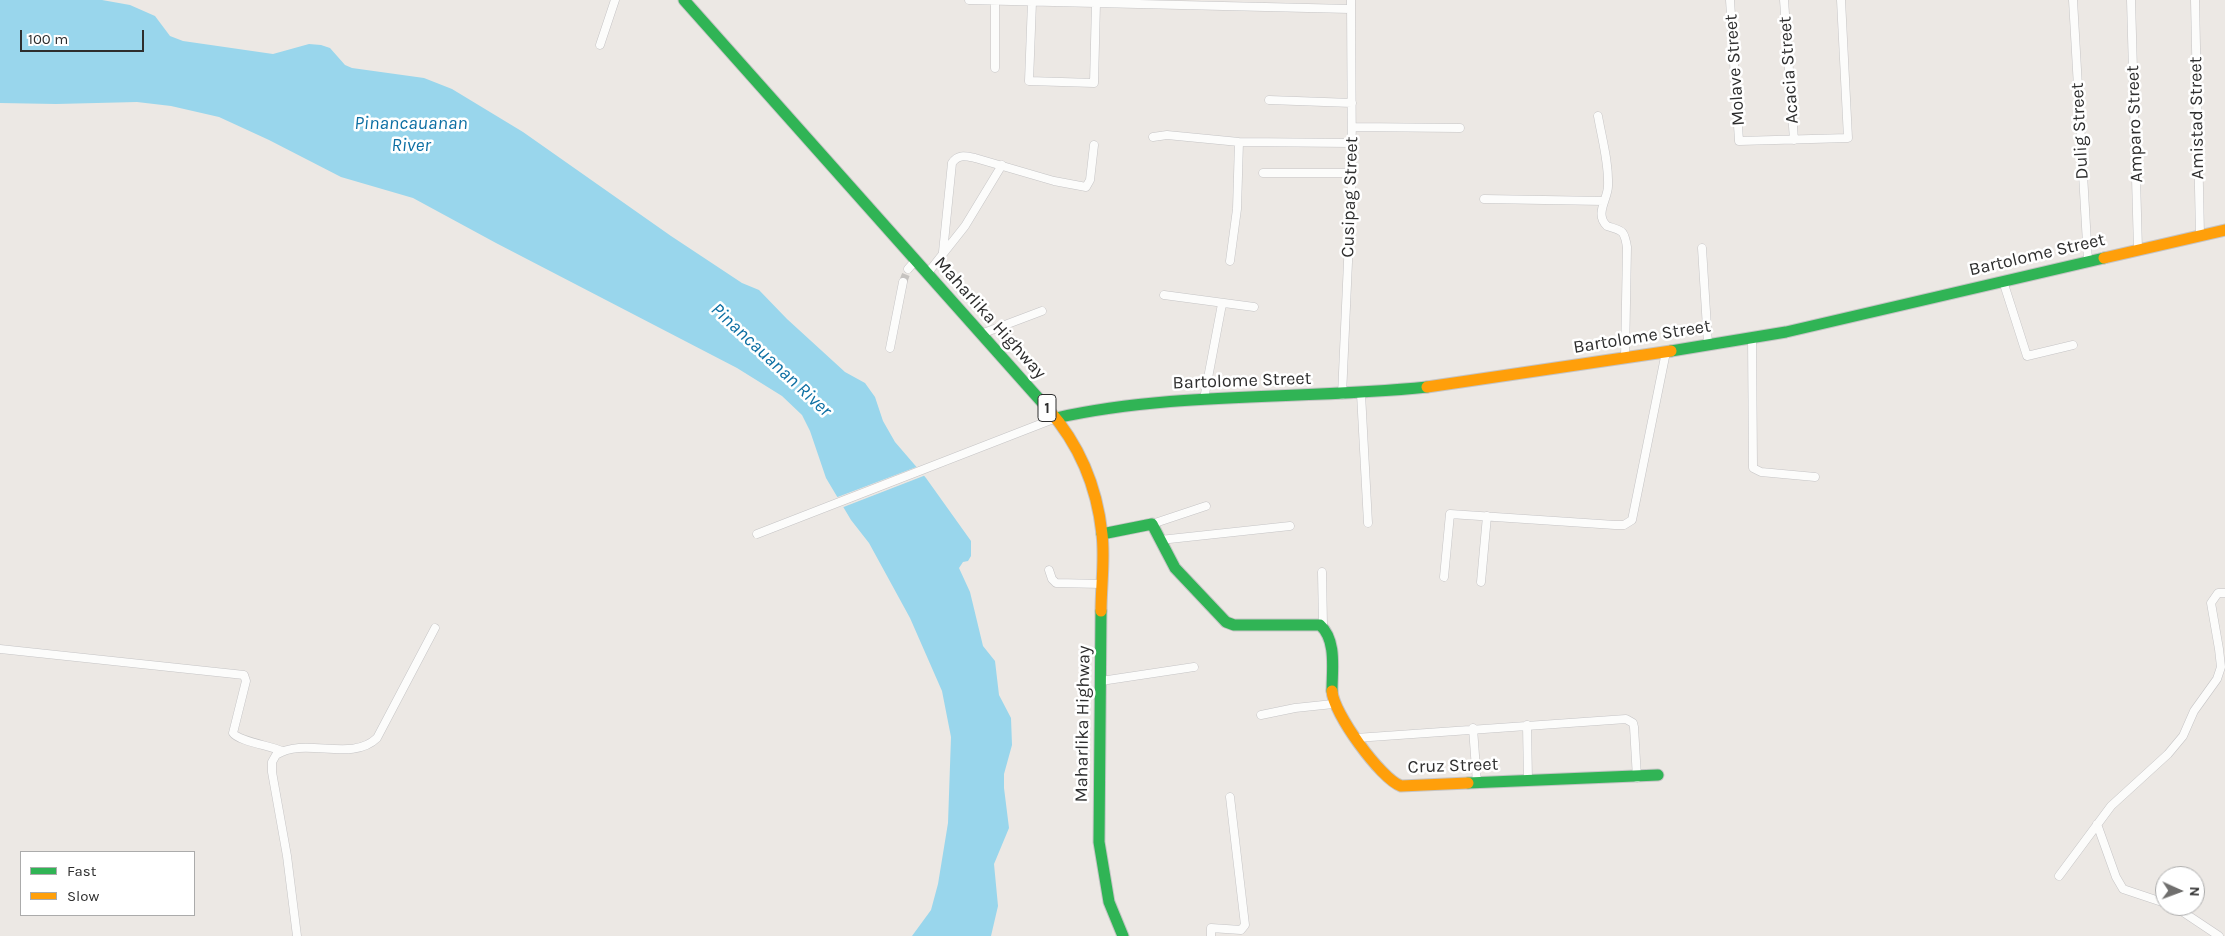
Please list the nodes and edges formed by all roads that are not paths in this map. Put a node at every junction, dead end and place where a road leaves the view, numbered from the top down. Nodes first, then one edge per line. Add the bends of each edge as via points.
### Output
1 (615, 0) edge
2 (684, 0) edge
3 (969, 0) edge
4 (1351, 0) edge
5 (1730, 0) edge
6 (1784, 0) edge
7 (1841, 0) edge
8 (2073, 0) edge
9 (2131, 0) edge
10 (2195, 0) edge
11 (995, 1) edge
12 (1013, 1) edge
13 (1032, 2) junction
14 (1096, 3) junction
15 (1350, 9) junction
16 (600, 46) dead end
17 (995, 68) dead end
18 (1269, 100) dead end
19 (1352, 103) junction
20 (1598, 116) dead end
21 (1352, 127) junction
22 (1460, 128) dead end
23 (1153, 137) dead end
24 (1794, 140) junction
25 (1239, 142) junction
26 (1352, 142) junction
27 (1094, 145) dead end
28 (1002, 165) junction
29 (1263, 173) dead end
30 (1352, 173) junction
31 (1484, 199) dead end
32 (1604, 201) junction
33 (2225, 230) edge
34 (2200, 235) junction
35 (1702, 248) dead end
36 (2138, 249) junction
37 (943, 252) junction
38 (1230, 261) dead end
39 (2088, 261) junction
40 (927, 274) junction
41 (2003, 281) junction
42 (903, 282) tunnel mouth
43 (1164, 295) dead end
44 (1222, 304) junction
45 (1254, 307) dead end
46 (1042, 311) dead end
47 (981, 334) junction
48 (1752, 337) junction
49 (1708, 344) junction
50 (2074, 345) dead end
51 (890, 348) dead end
52 (1666, 352) junction
53 (1625, 358) junction
54 (1342, 394) junction
55 (1361, 394) junction
56 (1204, 399) junction
57 (1056, 418) junction
58 (1815, 477) dead end
59 (1206, 506) dead end
60 (1487, 516) junction
61 (1368, 523) dead end
62 (1152, 524) junction
63 (1290, 526) dead end
64 (757, 534) dead end
65 (1102, 534) junction
66 (1160, 540) junction
67 (1049, 570) dead end
68 (1322, 572) dead end
69 (1444, 577) dead end
70 (1482, 582) dead end
71 (1102, 584) junction
72 (2225, 593) edge
73 (1323, 626) junction
74 (435, 628) dead end
75 (0, 649) edge
76 (1194, 667) dead end
77 (1101, 681) junction
78 (1333, 704) junction
79 (1261, 715) dead end
80 (1526, 725) junction
81 (1473, 728) junction
82 (1356, 738) junction
83 (282, 751) junction
84 (1658, 776) dead end
85 (1637, 778) junction
86 (1528, 781) junction
87 (1477, 783) junction
88 (1230, 797) dead end
89 (2097, 824) junction
90 (2059, 876) dead end
91 (2155, 900) edge
92 (2189, 916) edge
93 (2225, 935) edge
94 (297, 936) edge
95 (1123, 936) edge
96 (1211, 936) edge
97 (2219, 936) edge

1 - 16 street
2 - 40 street, Maharlika Highway / 1 via 912,265
3 - 11 street
4 - 15 street, Cusipag Street
5 - 24 street, Molave Street via 1739,141
6 - 24 street, Acacia Street
7 - 24 street via 1848,138
8 - 39 street, Dulig Street
9 - 36 street, Amparo Street
10 - 34 street, Amistad Street
11 - 12 street
11 - 17 street
12 - 13 street
13 - 14 street
13 - 14 street via 1029,81 1094,83
14 - 15 street
15 - 19 street, Cusipag Street
18 - 19 street
19 - 21 street, Cusipag Street
20 - 32 street via 1608,186
21 - 22 street
21 - 26 street, Cusipag Street
23 - 25 street via 1167,135
25 - 26 street
25 - 38 street
26 - 30 street, Cusipag Street
27 - 28 street via 1090,184 1086,187
28 - 37 street via 965,226
28 - 37 street via 964,156 952,163
29 - 30 street
30 - 54 street, Cusipag Street
31 - 32 street
32 - 53 street via 1604,223 1621,230 1626,238
33 - 34 street, Bartolome Street
34 - 36 street, Bartolome Street
35 - 49 street
36 - 39 street, Bartolome Street
37 - 40 street
39 - 41 street, Bartolome Street
40 - 47 street, Maharlika Highway / 1
41 - 48 street, Bartolome Street via 1786,332
41 - 50 street via 2028,356
42 - 51 street
43 - 44 street
44 - 45 street
44 - 56 street
46 - 47 street
47 - 57 street, Maharlika Highway / 1
48 - 49 street, Bartolome Street
48 - 58 street via 1753,468 1761,472
49 - 52 street, Bartolome Street
52 - 53 street, Bartolome Street
52 - 60 street via 1632,520 1624,525 1615,525
53 - 55 street, Bartolome Street
54 - 55 street, Bartolome Street
54 - 56 street, Bartolome Street
55 - 61 street
56 - 57 street, Bartolome Street via 1096,409
57 - 64 street
57 - 65 street, Maharlika Highway / 1 via 1075,444 1089,474
59 - 62 street
60 - 69 street via 1450,514
60 - 70 street
62 - 65 street
62 - 66 street
63 - 66 street
65 - 71 street, Maharlika Highway / 1
66 - 73 street via 1186,582 1226,622 1248,627
67 - 71 street via 1056,583
68 - 73 street
71 - 77 street, Maharlika Highway / 1
72 - 89 street via 2218,593 2211,603 2221,667 2217,679 2194,711 2183,736 2168,754 2122,794
73 - 78 street via 1330,637
74 - 83 street via 377,738 369,745
75 - 83 street via 244,675 246,681 233,733 235,737
76 - 77 street
77 - 95 street, Maharlika Highway / 1 via 1099,842 1104,884 1115,922
78 - 79 street
78 - 82 street, Cruz Street
80 - 81 street
80 - 85 street via 1629,720 1634,727
80 - 86 street
81 - 82 street
81 - 87 street
82 - 87 street, Cruz Street via 1400,786
83 - 94 street via 272,762 272,772
84 - 85 street, Cruz Street
85 - 86 street, Cruz Street
86 - 87 street, Cruz Street
88 - 96 street via 1245,925 1241,930 1211,928
89 - 90 street
89 - 91 street via 2123,889
92 - 97 street
93 - 97 street

